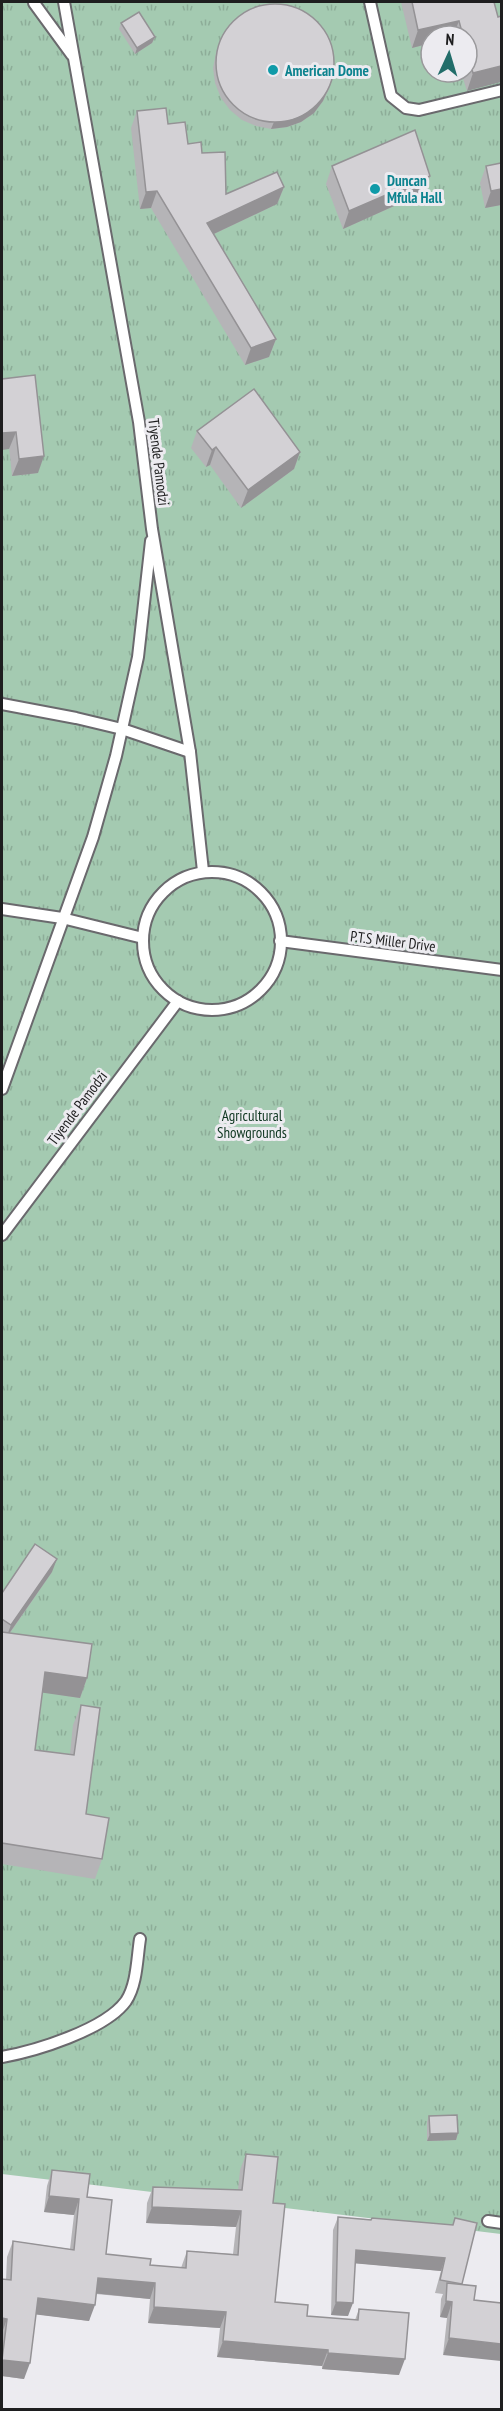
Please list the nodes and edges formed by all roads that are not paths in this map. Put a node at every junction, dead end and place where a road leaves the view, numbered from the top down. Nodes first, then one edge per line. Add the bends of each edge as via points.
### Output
1 (36, 2) edge
2 (64, 2) edge
3 (370, 2) edge
4 (74, 58) junction
5 (501, 90) edge
6 (153, 529) junction
7 (2, 704) edge
8 (122, 729) junction
9 (190, 752) junction
10 (203, 871) junction
11 (2, 909) edge
12 (62, 918) junction
13 (143, 938) junction
14 (280, 941) junction
15 (501, 970) edge
16 (178, 1001) junction
17 (2, 1089) edge
18 (2, 1235) edge
19 (140, 1938) dead end
20 (2, 2057) edge
21 (488, 2222) dead end
22 (501, 2223) edge

1 - 4 lane, Tiyende Pamodzi
2 - 4 lane, Tiyende Pamodzi
3 - 5 lane via 391,96 406,108 419,110
4 - 6 lane, Tiyende Pamodzi via 139,422
6 - 8 lane via 138,657
6 - 9 lane, Tiyende Pamodzi
7 - 8 lane
8 - 9 lane
8 - 12 lane via 93,837
9 - 10 lane, Tiyende Pamodzi
10 - 13 lane via 174,883 162,896 146,923
10 - 14 lane via 232,873 257,888 274,913
11 - 12 lane
12 - 13 lane
12 - 17 lane
13 - 16 lane via 148,968
14 - 15 lane, P.T.S Miller Drive
14 - 16 lane via 271,976 246,1001 219,1010
16 - 18 lane, Tiyende Pamodzi
19 - 20 lane via 132,1986 126,2001 114,2013 78,2034
21 - 22 lane

